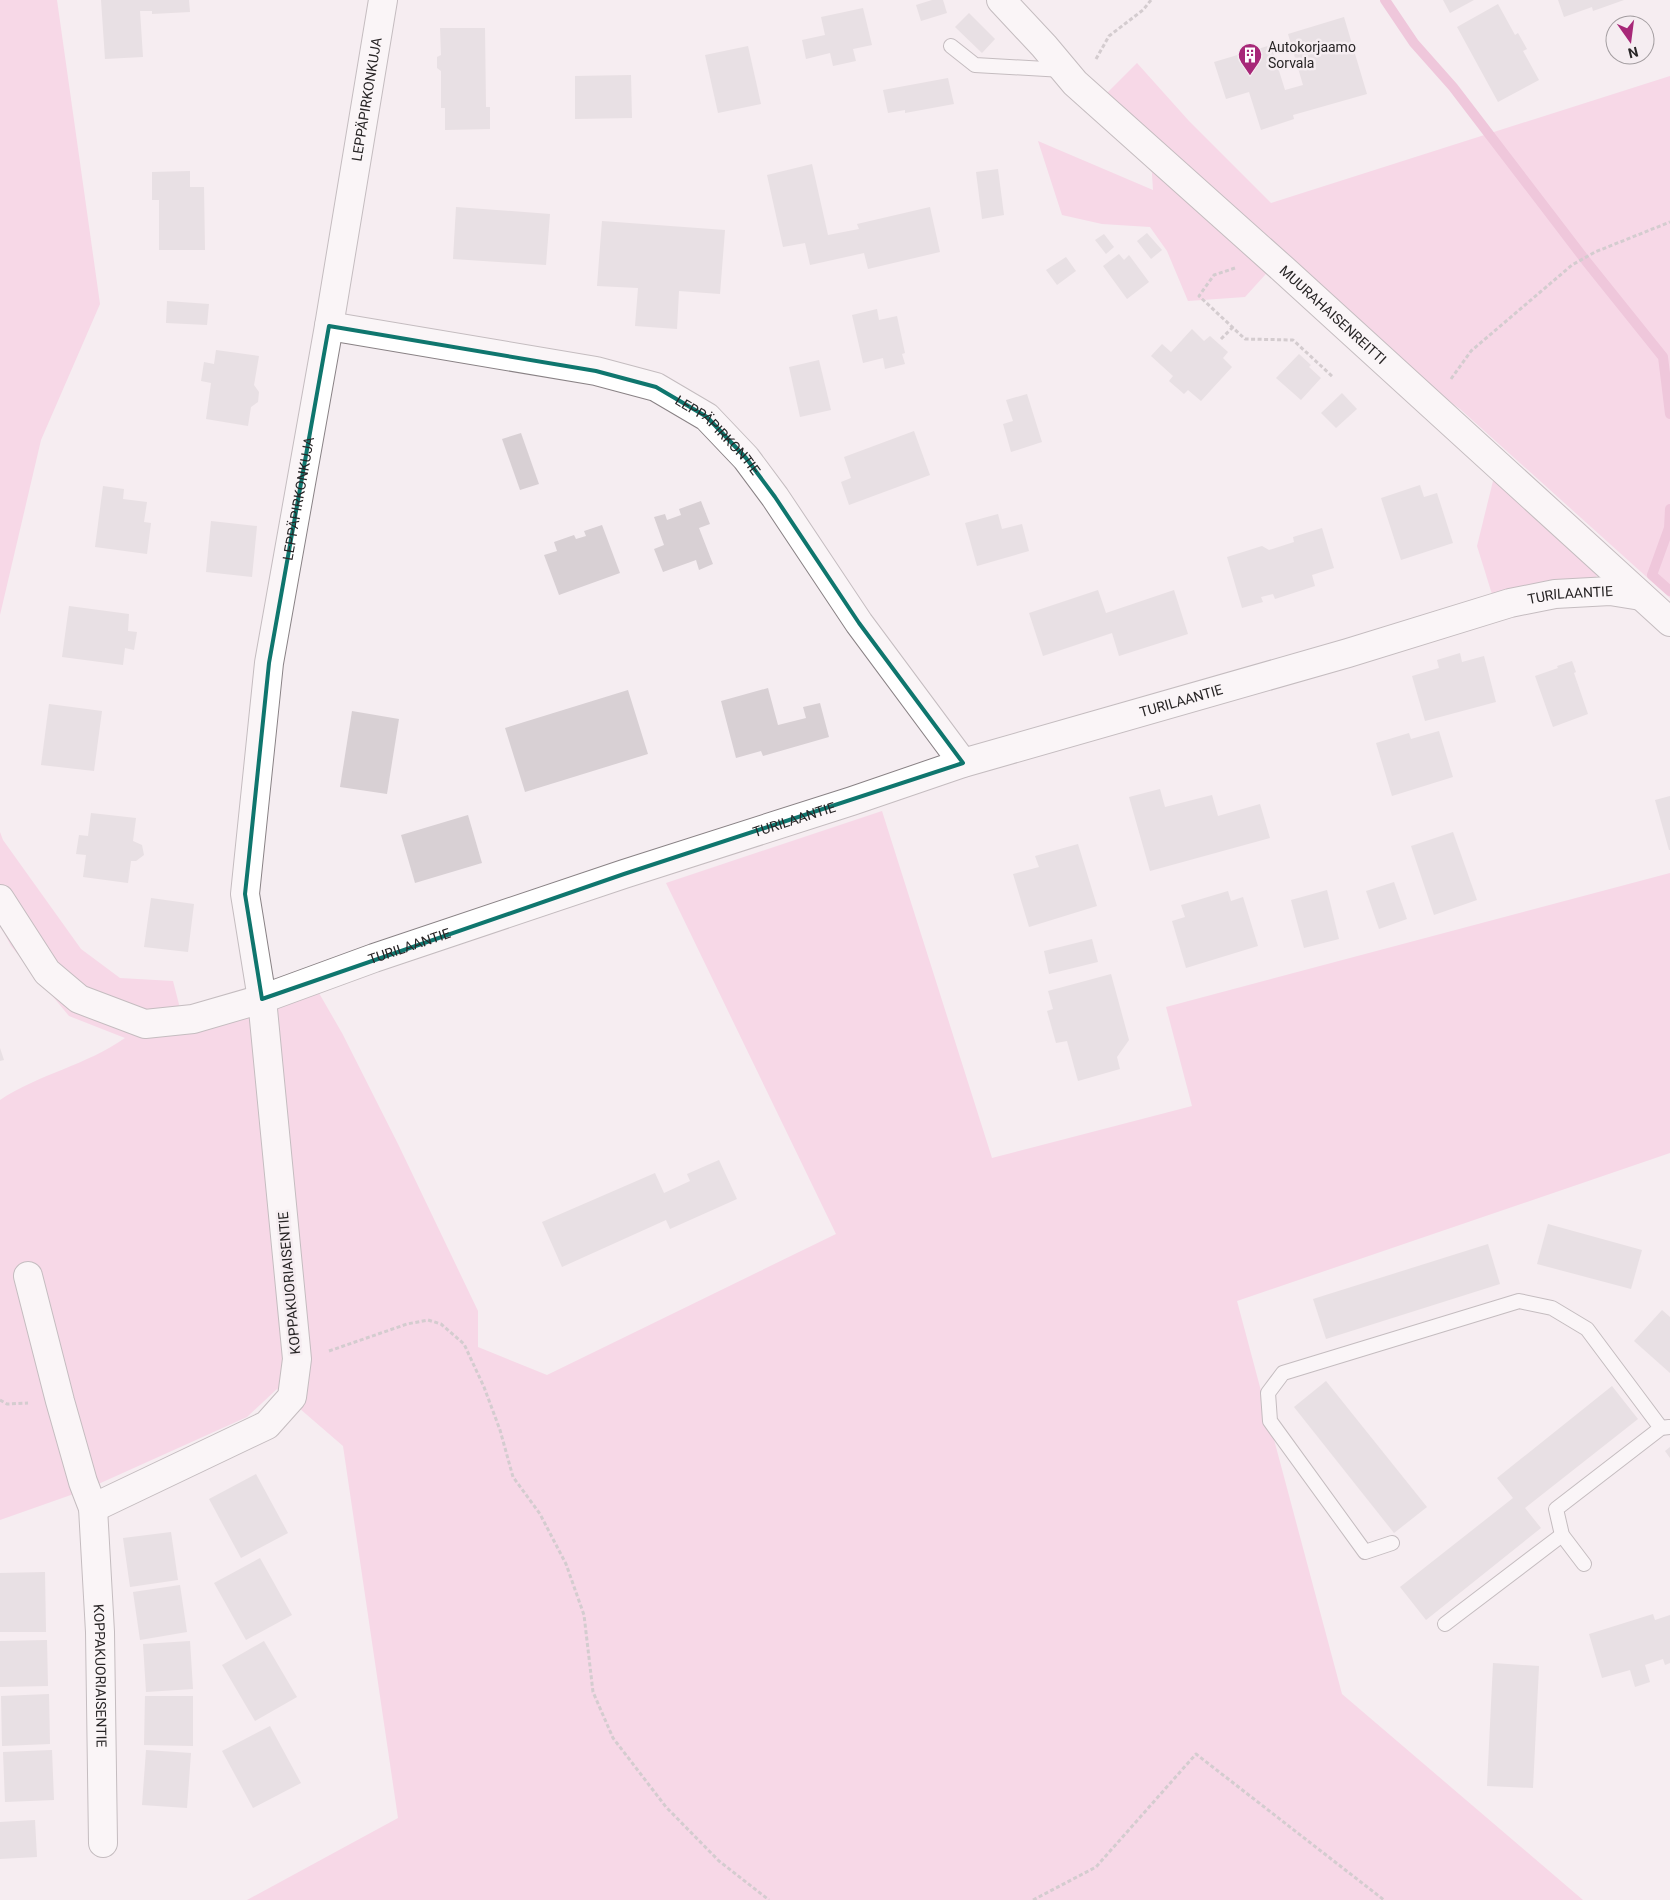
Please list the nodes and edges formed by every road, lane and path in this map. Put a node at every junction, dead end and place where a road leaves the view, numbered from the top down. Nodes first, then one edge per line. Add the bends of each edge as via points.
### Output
1 (383, 0) edge
2 (1001, 0) edge
3 (1151, 0) edge
4 (951, 46) dead end
5 (1070, 76) junction
6 (1670, 222) edge
7 (1242, 265) dead end
8 (329, 326) junction
9 (1233, 327) junction
10 (1222, 339) dead end
11 (1333, 377) dead end
12 (1434, 405) junction
13 (1640, 596) junction
14 (1670, 622) edge
15 (963, 763) junction
16 (0, 899) edge
17 (262, 999) junction
18 (28, 1276) dead end
19 (297, 1359) junction
20 (1665, 1427) edge
21 (93, 1508) junction
22 (1562, 1535) junction
23 (1392, 1543) dead end
24 (1584, 1564) dead end
25 (1445, 1624) dead end
26 (102, 1844) dead end
27 (769, 1900) edge
28 (1033, 1900) edge
29 (1384, 1900) edge

1 - 8 street, LEPPÄPIRKONKUJA
2 - 5 street, MUURAHAISENREITTI
3 - 5 path via 1109,36 1098,56
4 - 5 lane via 975,65
5 - 12 street, MUURAHAISENREITTI
6 - 12 path via 1595,252 1572,265 1471,351
7 - 9 path via 1214,275 1199,296
8 - 15 street, LEPPÄPIRKONTIE via 596,371 656,386 707,417 741,452 775,497 860,623
8 - 17 street, LEPPÄPIRKONKUJA via 269,663 245,894
9 - 10 path
9 - 11 path via 1245,339 1293,340
12 - 13 street, MUURAHAISENREITTI
13 - 14 street, MUURAHAISENREITTI
13 - 15 street, TURILAANTIE via 1610,591 1526,599
15 - 17 street, TURILAANTIE via 374,958
16 - 17 street, TURILAANTIE via 47,972 79,999 145,1024 193,1019
17 - 19 street, KOPPAKUORIAISENTIE
18 - 21 street, KOPPAKUORIAISENTIE via 60,1401
19 - 21 street, KOPPAKUORIAISENTIE via 292,1397 267,1425
19 - 27 path via 428,1320 441,1324 464,1344 500,1430 513,1477 540,1514 566,1564 584,1615 593,1692 613,1738 666,1807 719,1861
20 - 22 lane via 1556,1510
20 - 23 lane via 1587,1329 1552,1308 1519,1301 1283,1373 1268,1393 1270,1421 1365,1552
21 - 26 street, KOPPAKUORIAISENTIE via 100,1632
22 - 24 lane
22 - 25 lane
28 - 29 path via 1096,1867 1196,1754

